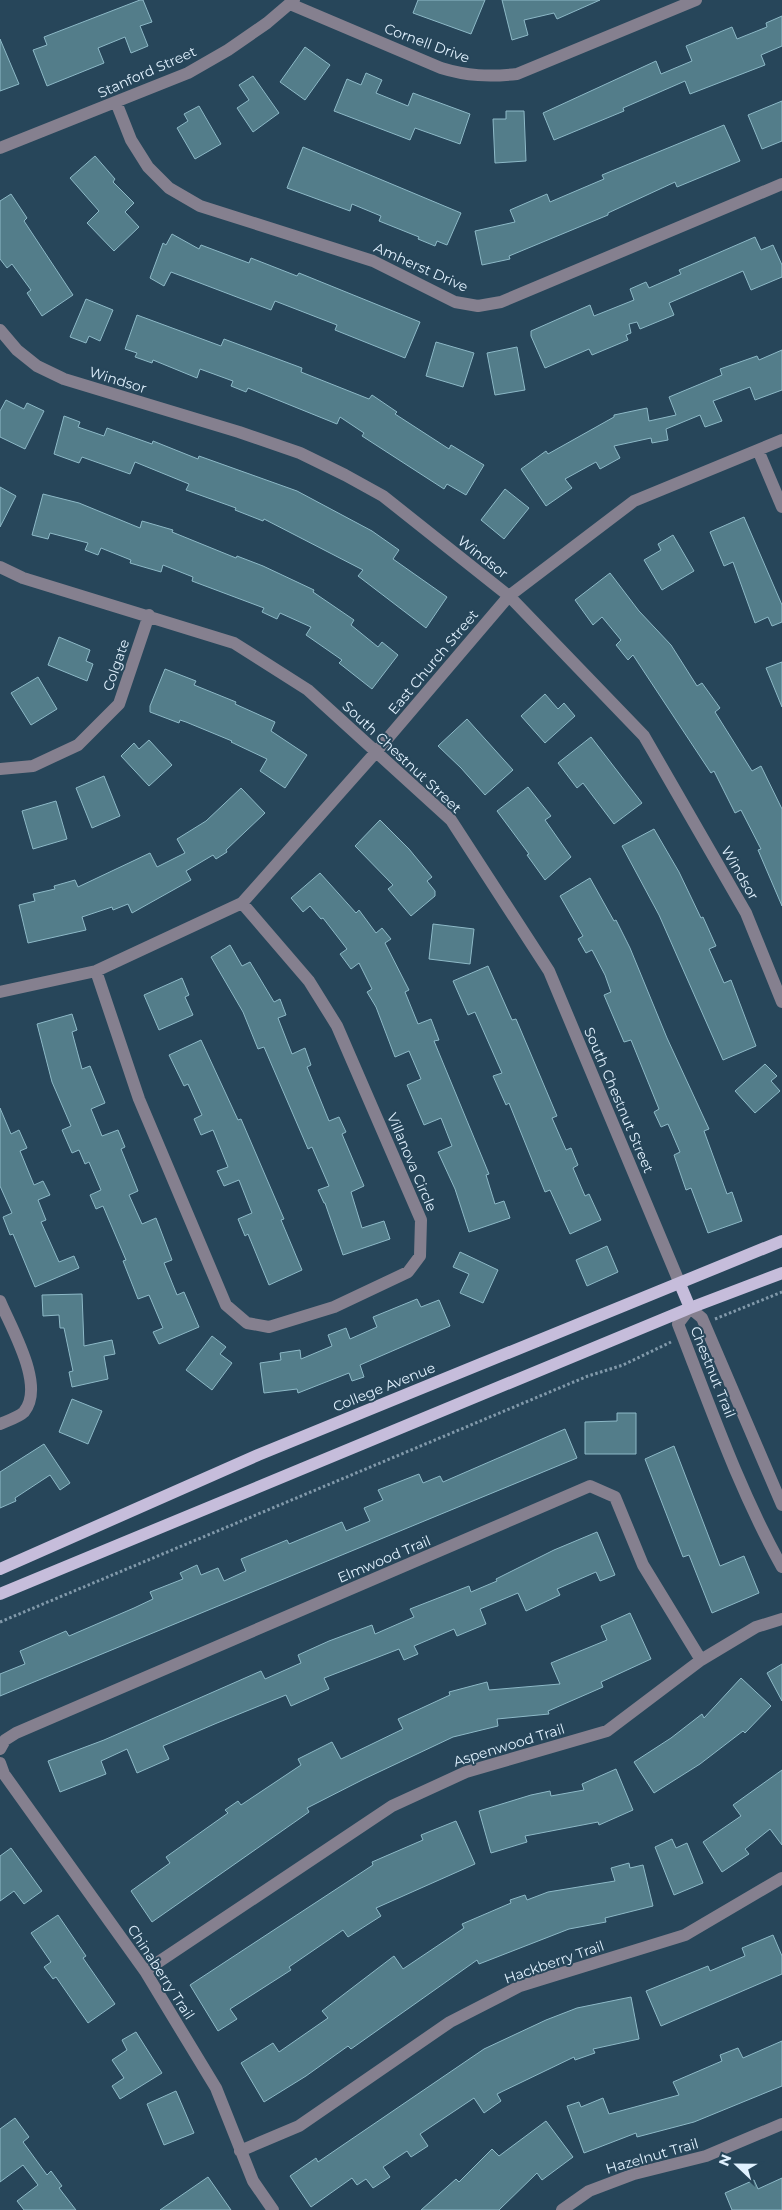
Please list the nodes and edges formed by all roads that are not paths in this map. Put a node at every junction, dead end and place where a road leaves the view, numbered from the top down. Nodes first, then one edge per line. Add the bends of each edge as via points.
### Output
1 (696, 0) edge
2 (292, 2) edge
3 (116, 102) junction
4 (0, 148) edge
5 (782, 184) edge
6 (0, 330) edge
7 (782, 440) edge
8 (758, 450) junction
9 (782, 507) edge
10 (0, 567) edge
11 (509, 596) junction
12 (149, 615) junction
13 (376, 752) junction
14 (0, 769) edge
15 (242, 903) junction
16 (96, 971) junction
17 (0, 992) edge
18 (782, 1002) edge
19 (782, 1241) edge
20 (782, 1274) edge
21 (680, 1284) junction
22 (0, 1302) edge
23 (690, 1308) junction
24 (0, 1424) edge
25 (782, 1504) edge
26 (782, 1567) edge
27 (0, 1569) edge
28 (0, 1594) edge
29 (782, 1619) edge
30 (701, 1660) junction
31 (0, 1749) edge
32 (0, 1763) edge
33 (782, 1878) edge
34 (145, 1971) junction
35 (782, 2124) edge
36 (240, 2151) junction
37 (273, 2210) edge
38 (562, 2210) edge

1 - 2 street, Cornell Drive via 517,74 488,77 441,68
2 - 3 street, Stanford Street via 228,50 188,73
3 - 4 street, Stanford Street
3 - 5 street, Amherst Drive via 131,140 148,167 169,188 200,206 373,261 455,302 478,306 501,302
6 - 11 street, Windsor via 37,366 64,379 239,432 300,453 345,475 383,496
7 - 8 street, East Church Street
8 - 9 street
8 - 11 street, East Church Street via 634,501
10 - 12 street, South Chestnut Street via 24,578
11 - 13 street, East Church Street
11 - 18 street, Windsor via 644,736 746,913
12 - 13 street, South Chestnut Street via 234,643 308,690
12 - 14 street, Colgate via 119,704 78,745 33,766
13 - 15 street, East Church Street
13 - 21 street, South Chestnut Street via 451,820 549,971
15 - 16 street, East Church Street
15 - 16 street, Villanova Circle via 309,981 338,1026 421,1220 420,1256 408,1272 342,1303 269,1327 247,1323 226,1305 139,1099
16 - 17 street, East Church Street
19 - 21 main road, College Avenue
20 - 23 main road
21 - 23 main road
21 - 27 main road, College Avenue via 258,1455
22 - 24 street via 30,1373 32,1386 31,1401 24,1413
23 - 25 street, Chestnut Trail via 705,1324
23 - 26 street, Chestnut Trail via 678,1324 738,1478
23 - 28 main road
29 - 30 street, Aspenwood Trail via 756,1627
30 - 31 street, Elmwood Trail via 643,1565 615,1497 590,1486 16,1733
30 - 34 street, Aspenwood Trail via 607,1731 466,1772 392,1806
32 - 34 street, Chinaberry Trail via 4,1774
33 - 36 street, Hackberry Trail via 685,1935 520,1986 450,2022 299,2126
34 - 36 street, Chinaberry Trail via 216,2088
35 - 38 street, Hazelnut Trail via 706,2156 634,2174 590,2191
36 - 37 street, Chinaberry Trail via 253,2181

